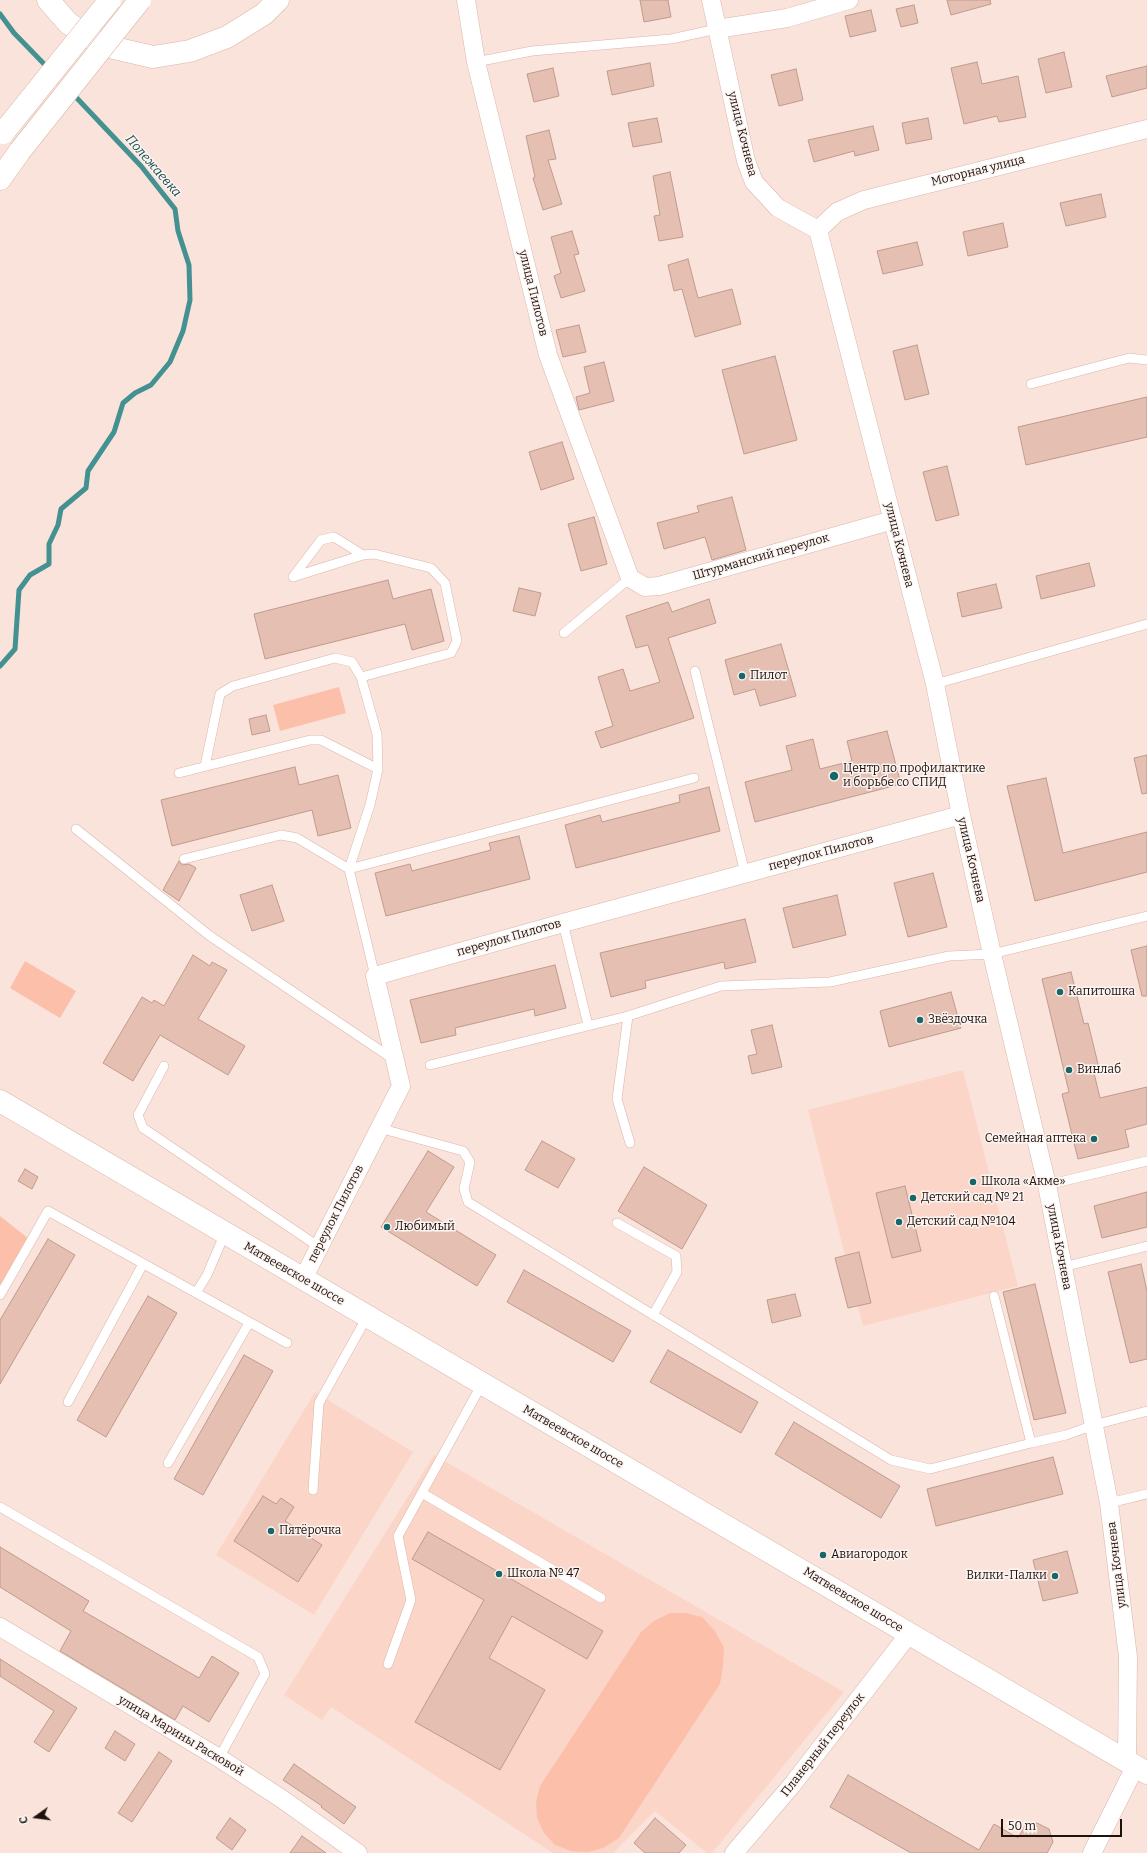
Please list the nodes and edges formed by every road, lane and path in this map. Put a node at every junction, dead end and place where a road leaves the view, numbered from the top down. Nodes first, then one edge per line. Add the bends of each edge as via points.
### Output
1 (48, 0) edge
2 (110, 0) edge
3 (140, 0) edge
4 (278, 0) edge
5 (466, 0) edge
6 (711, 0) edge
7 (849, 0) edge
8 (717, 29) junction
9 (476, 62) junction
10 (1147, 129) edge
11 (2, 136) edge
12 (0, 179) edge
13 (818, 230) junction
14 (1147, 360) edge
15 (1031, 384) dead end
16 (893, 520) junction
17 (363, 555) junction
18 (630, 578) junction
19 (1147, 624) edge
20 (564, 633) dead end
21 (695, 671) dead end
22 (361, 677) junction
23 (935, 684) junction
24 (205, 766) junction
25 (378, 769) junction
26 (180, 773) dead end
27 (694, 778) dead end
28 (961, 815) junction
29 (76, 829) dead end
30 (184, 859) dead end
31 (349, 869) junction
32 (745, 873) junction
33 (1147, 916) edge
34 (563, 923) junction
35 (992, 954) junction
36 (375, 976) junction
37 (628, 1016) junction
38 (588, 1025) junction
39 (395, 1060) junction
40 (430, 1065) dead end
41 (164, 1066) dead end
42 (0, 1101) edge
43 (380, 1128) junction
44 (630, 1143) dead end
45 (1147, 1161) edge
46 (1047, 1185) junction
47 (617, 1223) dead end
48 (226, 1233) junction
49 (1147, 1246) edge
50 (319, 1247) junction
51 (143, 1264) junction
52 (1063, 1267) junction
53 (303, 1279) junction
54 (196, 1293) junction
55 (0, 1295) edge
56 (994, 1296) dead end
57 (653, 1314) junction
58 (367, 1317) junction
59 (249, 1323) junction
60 (287, 1344) dead end
61 (482, 1384) junction
62 (68, 1402) dead end
63 (1147, 1411) edge
64 (1094, 1425) junction
65 (1031, 1443) junction
66 (168, 1463) dead end
67 (313, 1490) dead end
68 (422, 1493) junction
69 (1147, 1494) edge
70 (1109, 1503) junction
71 (0, 1507) edge
72 (601, 1598) dead end
73 (0, 1627) edge
74 (909, 1634) junction
75 (388, 1664) dead end
76 (219, 1758) junction
77 (1137, 1767) edge
78 (358, 1853) edge
79 (734, 1853) edge
80 (1092, 1853) edge

1 - 4 main road via 68,23 101,45 153,56 190,51 226,37 264,14
2 - 11 main road, bridge
3 - 12 main road, bridge
5 - 9 street, улица Пилотов
6 - 8 street, улица Кочнева
7 - 8 street via 787,18
8 - 9 lane via 672,39 532,51
8 - 13 street, улица Кочнева via 746,161 754,182 778,208
9 - 18 street, улица Пилотов via 548,355
10 - 13 street, Моторная улица via 864,200 836,212
13 - 16 street, улица Кочнева
14 - 15 lane via 1129,358
16 - 18 street, Штурманский переулок via 659,586 645,586
16 - 23 street, улица Кочнева
17 - 17 lane via 349,559 293,577 321,540 334,538
17 - 22 lane via 374,554 431,568 445,583 457,641 451,653
18 - 20 lane
19 - 23 lane
21 - 32 lane
22 - 24 lane via 352,662 335,658 233,686 220,694
22 - 25 lane via 376,734
23 - 28 street, улица Кочнева
24 - 25 lane via 310,740 321,740
24 - 26 lane
25 - 31 lane via 370,806
27 - 31 lane
28 - 32 street, переулок Пилотов
28 - 35 street, улица Кочнева
29 - 39 lane via 210,936
30 - 31 lane via 281,835 297,838
31 - 36 lane
32 - 34 street, переулок Пилотов
33 - 35 lane
34 - 36 street, переулок Пилотов
34 - 38 lane
35 - 37 lane via 949,956 830,982 721,986
35 - 46 street, улица Кочнева
36 - 39 street, переулок Пилотов
37 - 38 lane
37 - 44 lane via 617,1099
38 - 40 lane
39 - 43 street, переулок Пилотов via 401,1086
41 - 50 lane via 138,1115 143,1128
42 - 48 main road, Матвеевское шоссе
43 - 50 street, переулок Пилотов
43 - 57 lane via 463,1151 470,1162 464,1189 468,1202
45 - 46 lane
46 - 52 street, улица Кочнева
47 - 57 lane via 676,1256 677,1272
48 - 53 main road, Матвеевское шоссе
48 - 54 lane
49 - 52 lane
50 - 53 street, переулок Пилотов
51 - 54 lane
51 - 55 lane via 48,1211
51 - 62 lane
52 - 64 street, улица Кочнева
53 - 58 main road, Матвеевское шоссе
54 - 59 lane
56 - 65 lane
57 - 65 lane via 891,1460 930,1469
58 - 61 main road, Матвеевское шоссе
58 - 67 lane via 319,1403
59 - 60 lane
59 - 66 lane
61 - 68 lane
61 - 74 main road, Матвеевское шоссе
63 - 64 lane
64 - 65 lane
64 - 70 street, улица Кочнева
68 - 72 lane
68 - 75 lane via 398,1536 411,1600
69 - 70 lane
70 - 77 street, улица Кочнева via 1128,1657
71 - 76 lane via 258,1657 266,1674
73 - 76 street, улица Марины Расковой
74 - 77 main road, Матвеевское шоссе
74 - 79 street, Планерный переулок via 792,1785
76 - 78 street, улица Марины Расковой
77 - 80 street

